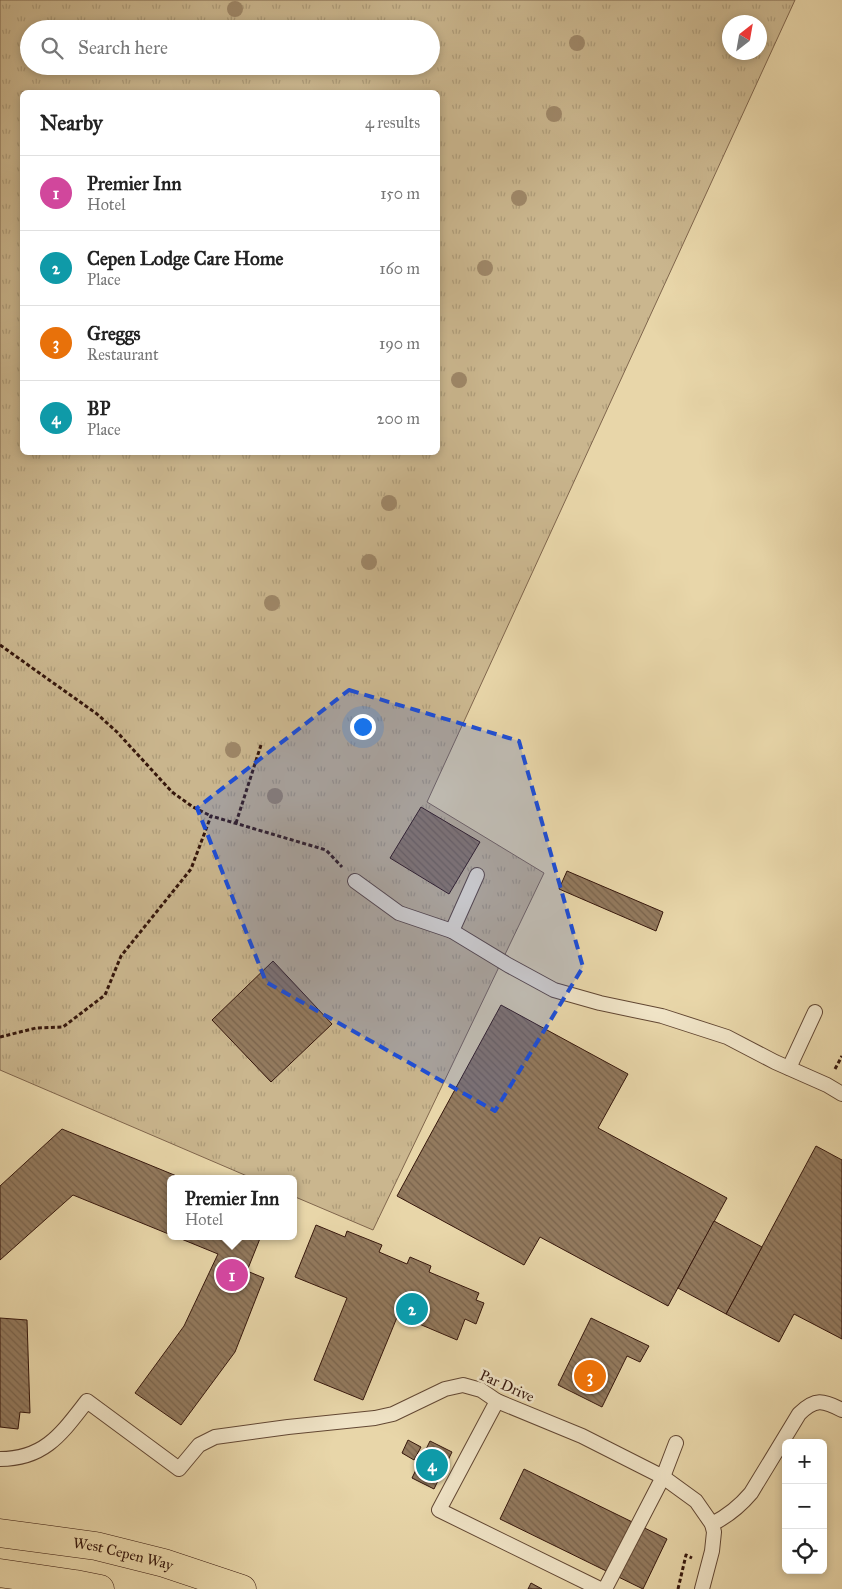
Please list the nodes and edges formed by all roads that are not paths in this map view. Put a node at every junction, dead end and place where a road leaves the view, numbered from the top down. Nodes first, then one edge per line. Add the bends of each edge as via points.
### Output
1 (478, 875) dead end
2 (355, 882) road end
3 (452, 931) junction
4 (815, 1012) dead end
5 (789, 1068) junction
6 (842, 1094) edge
7 (497, 1401) junction
8 (842, 1410) edge
9 (676, 1443) dead end
10 (0, 1459) edge
11 (663, 1477) junction
12 (712, 1524) junction
13 (0, 1533) edge
14 (0, 1573) edge
15 (100, 1589) edge
16 (242, 1589) edge
17 (600, 1589) edge
18 (605, 1589) edge
19 (702, 1589) edge

1 - 3 lane
2 - 3 lane via 399,913
3 - 5 lane via 554,990 672,1019 727,1037
4 - 5 lane
5 - 6 lane
7 - 10 lane, Par Drive via 481,1390 464,1385 445,1389 393,1414 375,1418 215,1437 199,1445 178,1469 86,1401 58,1437 46,1446 20,1458
7 - 11 lane, Par Drive via 582,1436
7 - 17 lane via 439,1510
8 - 12 lane via 828,1403 806,1406 751,1493 727,1516
9 - 11 lane
11 - 12 lane, Par Drive via 696,1501
11 - 18 lane
12 - 19 lane via 712,1551
13 - 16 highway, West Cepen Way via 96,1546 164,1563
14 - 15 highway

